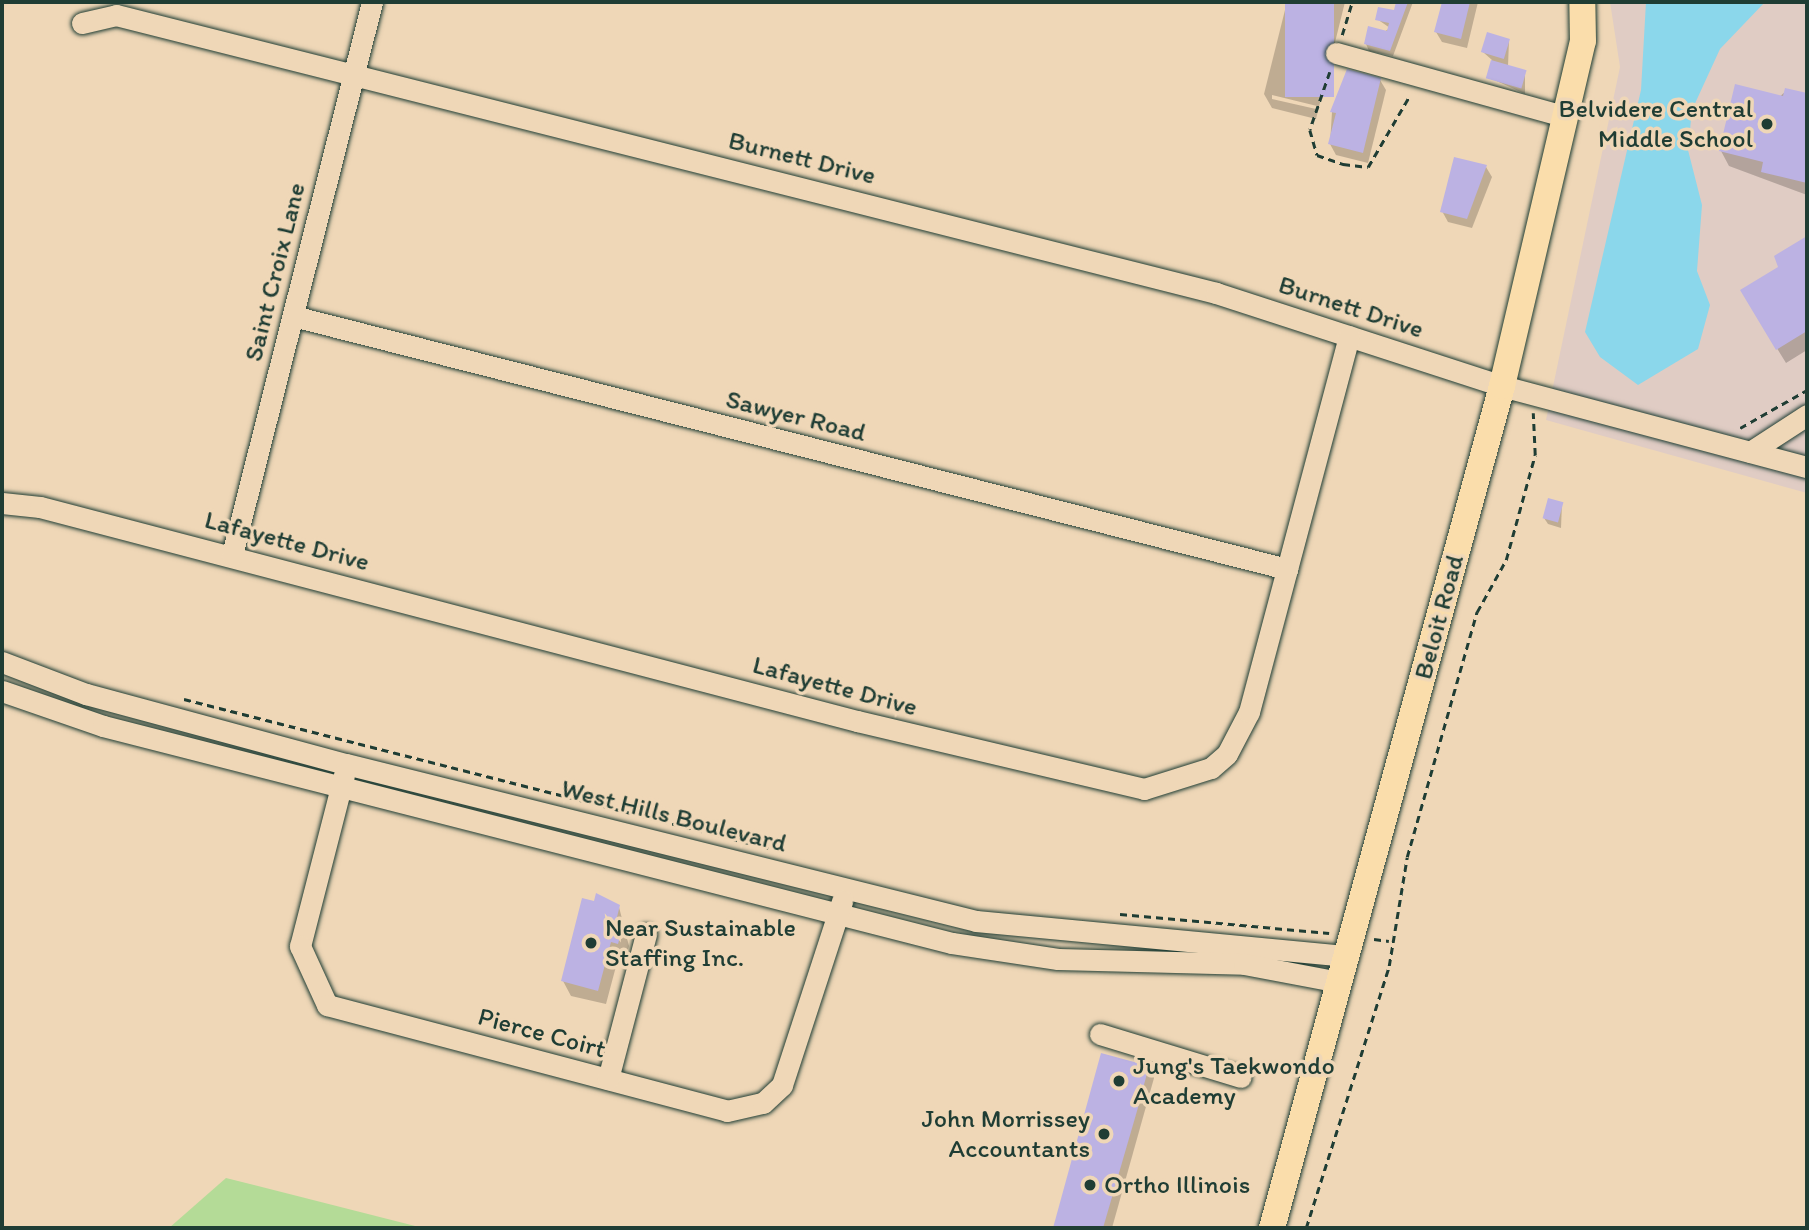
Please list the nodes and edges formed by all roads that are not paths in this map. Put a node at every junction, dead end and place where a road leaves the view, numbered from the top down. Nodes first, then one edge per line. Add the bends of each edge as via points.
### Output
1 (372, 2) edge
2 (1583, 2) edge
3 (82, 23) dead end
4 (1336, 53) road end
5 (354, 72) junction
6 (1566, 117) junction
7 (293, 316) junction
8 (1349, 336) junction
9 (1502, 386) junction
10 (1807, 415) edge
11 (1750, 452) junction
12 (1807, 467) edge
13 (2, 503) edge
14 (232, 555) junction
15 (1287, 569) junction
16 (2, 662) edge
17 (2, 691) edge
18 (346, 764) junction
19 (341, 787) junction
20 (846, 889) junction
21 (838, 914) junction
22 (646, 934) dead end
23 (1349, 946) junction
24 (1339, 982) junction
25 (1100, 1034) dead end
26 (1241, 1077) dead end
27 (608, 1079) junction
28 (1272, 1228) edge

1 - 5 street, Saint Croix Lane
2 - 6 main road, Beloit Road via 1583,41
3 - 5 street, Burnett Drive via 116,15
4 - 6 street via 1431,75
5 - 7 street, Saint Croix Lane
5 - 8 street, Burnett Drive via 1216,293
6 - 9 main road, Beloit Road
7 - 14 street, Saint Croix Lane
7 - 15 street, Sawyer Road
8 - 9 street, Burnett Drive
8 - 15 street, Lafayette Drive
9 - 11 street, Burnett Drive
9 - 23 main road, Beloit Road
10 - 11 street
11 - 12 street, Burnett Drive
13 - 14 street, Lafayette Drive
14 - 15 street, Lafayette Drive via 857,721 1144,789 1196,775 1227,754 1248,712
16 - 18 street, West Hills Boulevard via 73,690
17 - 19 street, West Hills Boulevard via 103,726
18 - 19 street, Pierce Coirt
18 - 20 street, West Hills Boulevard
19 - 21 street, West Hills Boulevard
19 - 27 street, Pierce Coirt via 300,946 327,1004
20 - 21 street, Pierce Coirt
20 - 23 street, West Hills Boulevard via 1032,930
21 - 24 street, West Hills Boulevard via 1003,953 1235,963
21 - 27 street, Pierce Coirt via 782,1085 763,1103 727,1111
22 - 27 street
23 - 24 main road, Beloit Road
24 - 28 main road, Beloit Road
25 - 26 street

